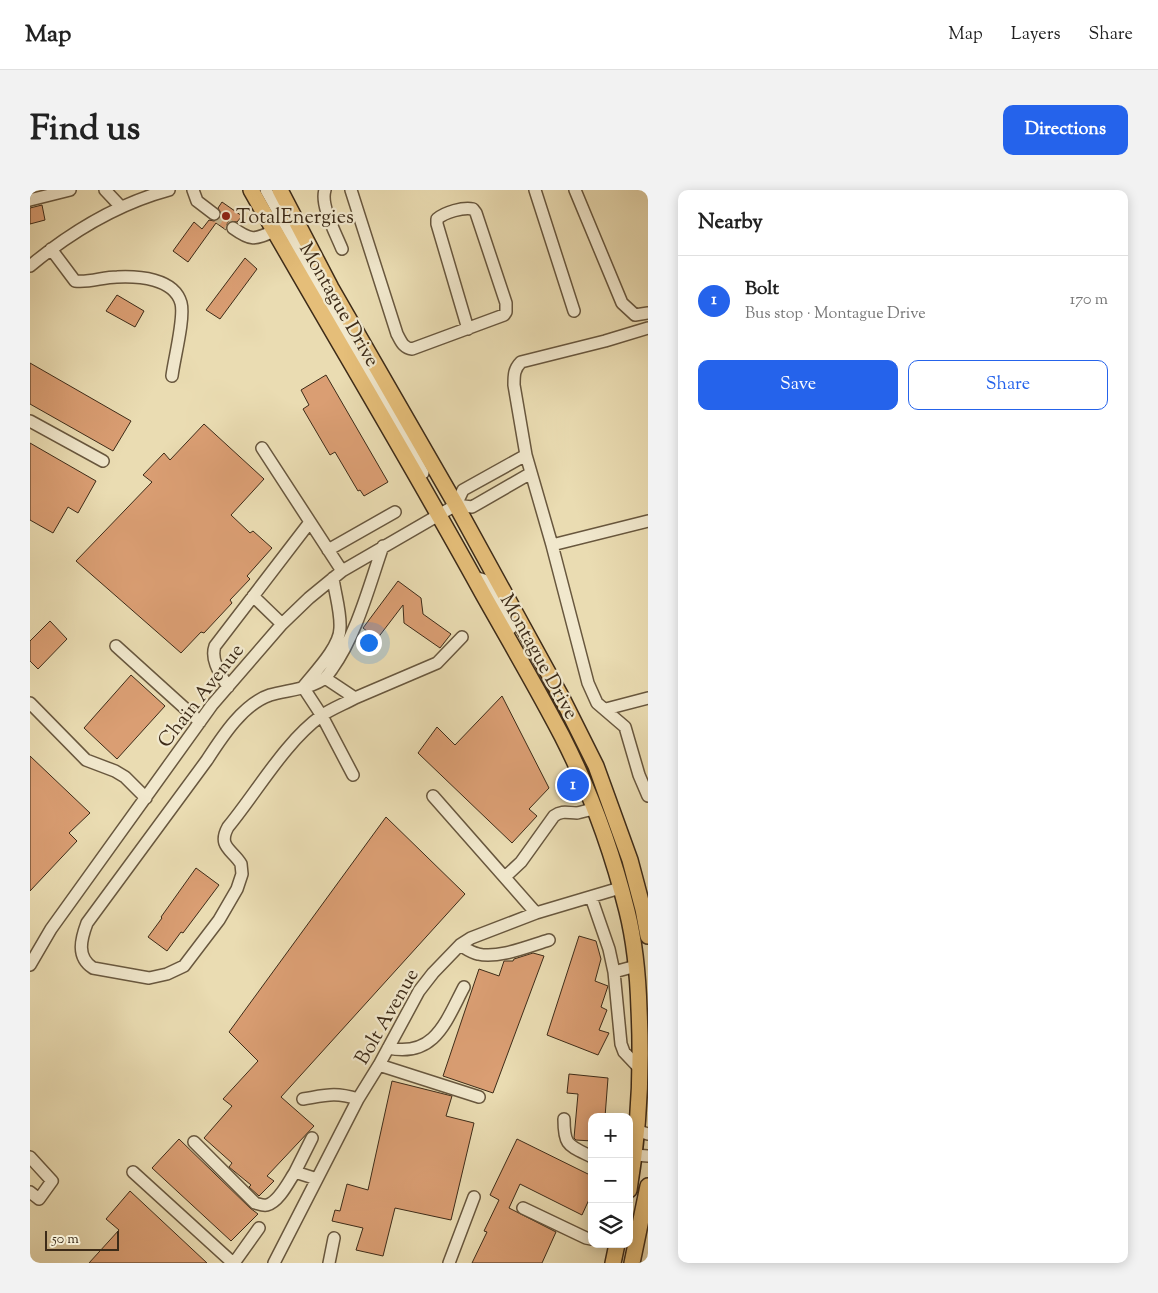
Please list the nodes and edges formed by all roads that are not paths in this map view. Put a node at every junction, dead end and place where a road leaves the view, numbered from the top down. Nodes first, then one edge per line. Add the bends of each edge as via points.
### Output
1 (70, 190) edge
2 (105, 190) edge
3 (193, 190) edge
4 (251, 190) edge
5 (266, 190) edge
6 (280, 190) edge
7 (325, 190) edge
8 (351, 190) edge
9 (535, 190) edge
10 (575, 190) edge
11 (161, 191) edge
12 (30, 200) edge
13 (121, 207) junction
14 (214, 214) tunnel mouth
15 (233, 228) tunnel mouth
16 (274, 231) junction
17 (51, 249) junction
18 (342, 249) dead end
19 (30, 266) edge
20 (574, 312) dead end
21 (648, 313) edge
22 (648, 328) edge
23 (468, 330) junction
24 (172, 376) dead end
25 (30, 420) edge
26 (262, 448) dead end
27 (526, 455) junction
28 (103, 461) dead end
29 (531, 473) junction
30 (456, 505) junction
31 (395, 512) dead end
32 (439, 514) junction
33 (648, 521) edge
34 (310, 522) junction
35 (552, 545) junction
36 (383, 546) junction
37 (328, 550) junction
38 (342, 570) junction
39 (333, 578) junction
40 (253, 596) junction
41 (282, 624) junction
42 (462, 637) dead end
43 (116, 646) dead end
44 (325, 678) junction
45 (228, 687) junction
46 (303, 687) junction
47 (355, 698) junction
48 (648, 698) edge
49 (30, 703) edge
50 (606, 710) junction
51 (322, 716) junction
52 (200, 722) junction
53 (354, 775) dead end
54 (433, 796) dead end
55 (648, 796) edge
56 (146, 798) junction
57 (593, 810) junction
58 (505, 877) junction
59 (642, 879) edge
60 (620, 888) junction
61 (591, 897) junction
62 (536, 913) junction
63 (648, 936) edge
64 (549, 940) dead end
65 (460, 945) junction
66 (33, 951) edge
67 (30, 965) edge
68 (636, 966) junction
69 (614, 972) junction
70 (464, 987) dead end
71 (640, 1042) junction
72 (621, 1044) junction
73 (388, 1048) junction
74 (379, 1065) junction
75 (641, 1070) junction
76 (479, 1097) dead end
77 (303, 1099) dead end
78 (358, 1099) junction
79 (564, 1119) dead end
80 (638, 1131) edge
81 (312, 1138) dead end
82 (194, 1142) dead end
83 (588, 1155) edge
84 (642, 1155) edge
85 (30, 1157) edge
86 (132, 1172) dead end
87 (295, 1172) junction
88 (633, 1174) edge
89 (317, 1179) junction
90 (648, 1186) edge
91 (30, 1192) edge
92 (474, 1197) dead end
93 (523, 1208) dead end
94 (646, 1212) edge
95 (259, 1228) dead end
96 (588, 1236) edge
97 (334, 1238) dead end
98 (615, 1248) edge
99 (234, 1263) edge
100 (274, 1263) edge
101 (329, 1263) edge
102 (449, 1263) edge
103 (612, 1263) edge
104 (632, 1263) edge

1 - 12 street
2 - 13 street
3 - 14 street via 197,201
4 - 16 main road, Montague Drive
5 - 32 street via 432,490
6 - 30 main road, Montague Drive via 331,288
7 - 18 street via 328,214
8 - 23 street via 403,345 412,349
9 - 20 street
10 - 21 street via 622,303 635,315
11 - 13 street
13 - 17 street
15 - 16 street via 244,236 257,239
16 - 32 main road, Montague Drive
17 - 19 street
17 - 24 street via 75,281 136,276 157,281 173,291 180,302 181,314
22 - 27 street via 521,362 516,367 514,385
23 - 23 street via 504,315 506,307 476,213 467,208 441,216 437,224
25 - 28 street
26 - 34 street
27 - 29 street
27 - 30 street via 463,490
29 - 30 street via 472,507
29 - 35 street
30 - 32 street, Chain Avenue
30 - 59 main road, Montague Drive via 596,766
31 - 37 street
32 - 36 street, Chain Avenue
32 - 57 main road, Montague Drive via 562,736
33 - 35 street
34 - 37 street
34 - 40 street
35 - 50 street via 588,683 597,703
36 - 38 street, Chain Avenue
36 - 44 street via 347,644
37 - 38 street
38 - 39 street, Chain Avenue
39 - 41 street, Chain Avenue
39 - 46 street via 340,633
40 - 41 street
40 - 45 street via 213,652
41 - 45 street, Chain Avenue
42 - 47 street via 437,663
43 - 52 street
44 - 46 street
44 - 47 street
45 - 52 street, Chain Avenue
46 - 51 street
46 - 51 street via 268,696 256,703 239,716 223,735 87,923 82,936 82,954 86,963 93,968 149,978 184,966 219,920 237,889 242,868 224,842 225,832 285,752
47 - 51 street
48 - 50 street
49 - 56 street via 86,760 126,777
50 - 55 street via 625,727
51 - 53 street
52 - 56 street, Chain Avenue
54 - 58 street
56 - 66 street, Chain Avenue
57 - 58 street via 554,816 521,862
57 - 60 main road, Montague Drive
58 - 62 street
59 - 60 main road
59 - 63 main road, Montague Drive
60 - 61 street, Bolt Avenue
60 - 68 main road, Montague Drive
61 - 62 street, Bolt Avenue
61 - 69 street
62 - 65 street, Bolt Avenue via 486,931
64 - 65 street via 489,955 477,954
65 - 73 street, Bolt Avenue via 419,991
66 - 67 street, Chain Avenue
68 - 69 street
68 - 71 main road, Montague Drive
69 - 72 street
70 - 73 street via 442,1028 431,1041 401,1051
71 - 72 street
71 - 75 main road, Montague Drive
72 - 75 street via 628,1058
73 - 74 street, Bolt Avenue
74 - 76 street
74 - 78 street, Bolt Avenue
75 - 80 main road, Montague Drive
77 - 78 street via 343,1094
78 - 89 street, Bolt Avenue
79 - 83 street via 564,1138
80 - 84 main road, Montague Drive
81 - 87 street
82 - 87 street via 255,1203 272,1203
84 - 88 main road, Montague Drive
85 - 91 street via 52,1181 39,1199
86 - 99 street
87 - 89 street
89 - 100 street, Bolt Avenue
90 - 94 main road
92 - 102 street
93 - 96 street
94 - 104 main road
95 - 99 street
97 - 101 street
98 - 103 main road

